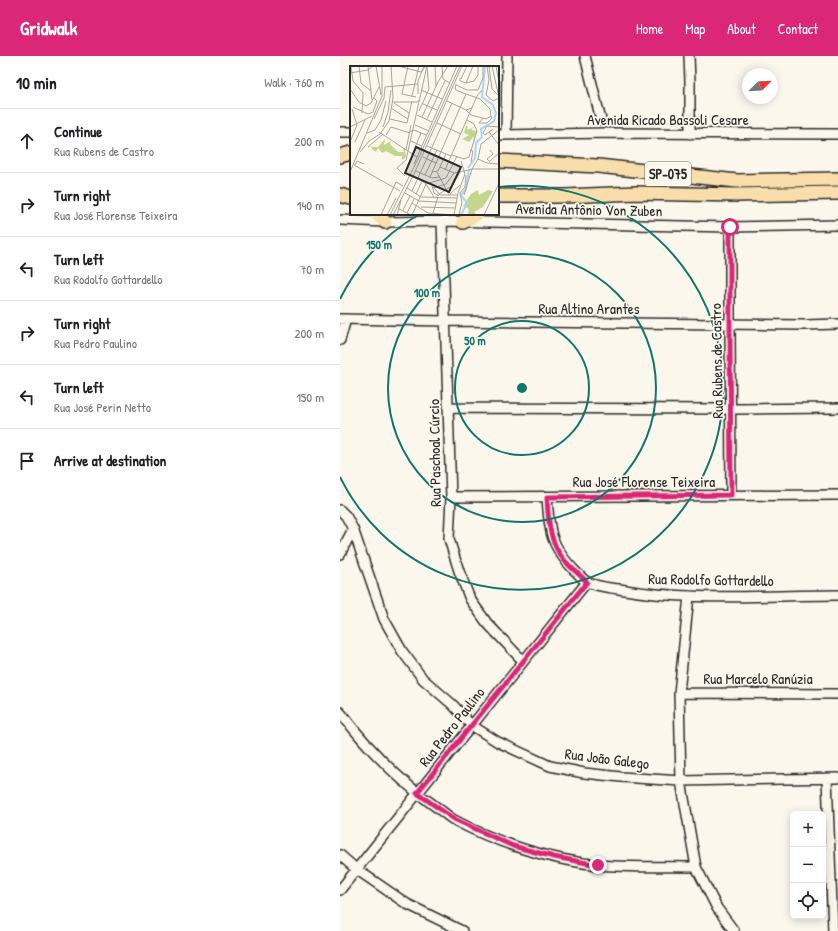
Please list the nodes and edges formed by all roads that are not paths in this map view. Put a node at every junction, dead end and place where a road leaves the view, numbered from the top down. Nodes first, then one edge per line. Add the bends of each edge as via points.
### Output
1 (507, 56) edge
2 (585, 56) edge
3 (688, 56) edge
4 (601, 120) dead end
5 (690, 134) junction
6 (838, 134) edge
7 (502, 135) edge
8 (350, 153) edge
9 (340, 156) edge
10 (340, 159) edge
11 (350, 160) edge
12 (499, 161) edge
13 (838, 179) edge
14 (838, 193) edge
15 (340, 194) edge
16 (499, 196) edge
17 (548, 196) junction
18 (350, 198) edge
19 (499, 206) edge
20 (475, 215) edge
21 (381, 218) edge
22 (340, 220) edge
23 (442, 221) junction
24 (463, 222) junction
25 (838, 225) edge
26 (730, 227) junction
27 (343, 319) edge
28 (446, 321) junction
29 (730, 324) junction
30 (838, 324) edge
31 (340, 340) edge
32 (448, 408) junction
33 (838, 408) edge
34 (731, 409) junction
35 (731, 495) junction
36 (838, 495) edge
37 (451, 497) junction
38 (547, 497) junction
39 (340, 510) edge
40 (353, 529) junction
41 (340, 554) edge
42 (587, 582) junction
43 (838, 595) edge
44 (688, 596) junction
45 (523, 661) junction
46 (679, 693) junction
47 (838, 694) edge
48 (340, 712) edge
49 (471, 725) junction
50 (827, 778) junction
51 (838, 778) edge
52 (681, 781) junction
53 (417, 793) junction
54 (340, 855) edge
55 (696, 867) junction
56 (356, 869) junction
57 (340, 890) edge
58 (462, 931) edge
59 (734, 931) edge
60 (833, 931) edge

1 - 7 street
2 - 4 street
3 - 5 street
5 - 6 street, Avenida Ricado Bassoli Cesare
5 - 7 street, Avenida Ricado Bassoli Cesare
8 - 9 highway
10 - 11 highway
12 - 13 highway, SP-075 via 598,166 737,181
14 - 17 highway, SP-075 via 636,193
15 - 18 highway
16 - 17 highway, SP-075
17 - 19 highway
20 - 24 highway
21 - 22 street, Avenida Antônio Von Zuben
21 - 23 street, Avenida Antônio Von Zuben
23 - 24 street, Avenida Antônio Von Zuben
23 - 28 street, Rua Paschoal Cúrcio
24 - 26 street, Avenida Antônio Von Zuben
25 - 26 street, Avenida Antônio Von Zuben
26 - 29 street, Rua Rubens de Castro
27 - 28 street, Rua Altino Arantes
27 - 31 street
28 - 29 street, Rua Altino Arantes
28 - 32 street, Rua Paschoal Cúrcio
29 - 30 street, Rua Altino Arantes
29 - 34 street, Rua Rubens de Castro
32 - 34 street
32 - 37 street, Rua Paschoal Cúrcio
33 - 34 street
34 - 35 street, Rua Rubens de Castro
35 - 36 street, Rua José Florense Teixeira
35 - 38 street, Rua José Florense Teixeira
37 - 38 street, Rua José Florense Teixeira
37 - 45 street, Rua Paschoal Cúrcio via 449,539 470,599 487,623
38 - 42 street, Rua Rodolfo Gottardello via 549,526 554,543 563,559
39 - 40 street, Rua João Galego
40 - 41 street
40 - 49 street, Rua João Galego via 384,619 402,651 423,679
42 - 44 street, Rua Rodolfo Gottardello via 640,593
42 - 45 street, Rua Pedro Paulino
43 - 44 street, Rua Rodolfo Gottardello
44 - 46 street
45 - 49 street, Rua Pedro Paulino
46 - 47 street, Rua Marcelo Ranúzia
46 - 52 street
48 - 53 street via 376,755
49 - 52 street, Rua João Galego via 498,742 550,766 584,773
49 - 53 street, Rua Pedro Paulino
50 - 51 street, Rua João Galego
50 - 52 street, Rua João Galego
50 - 60 street
52 - 55 street
53 - 55 street via 473,829 513,846 554,857 598,865
53 - 56 street, Rua Pedro Paulino
54 - 56 street
55 - 59 street via 717,908
56 - 57 street, Rua Pedro Paulino
56 - 58 street via 407,904

